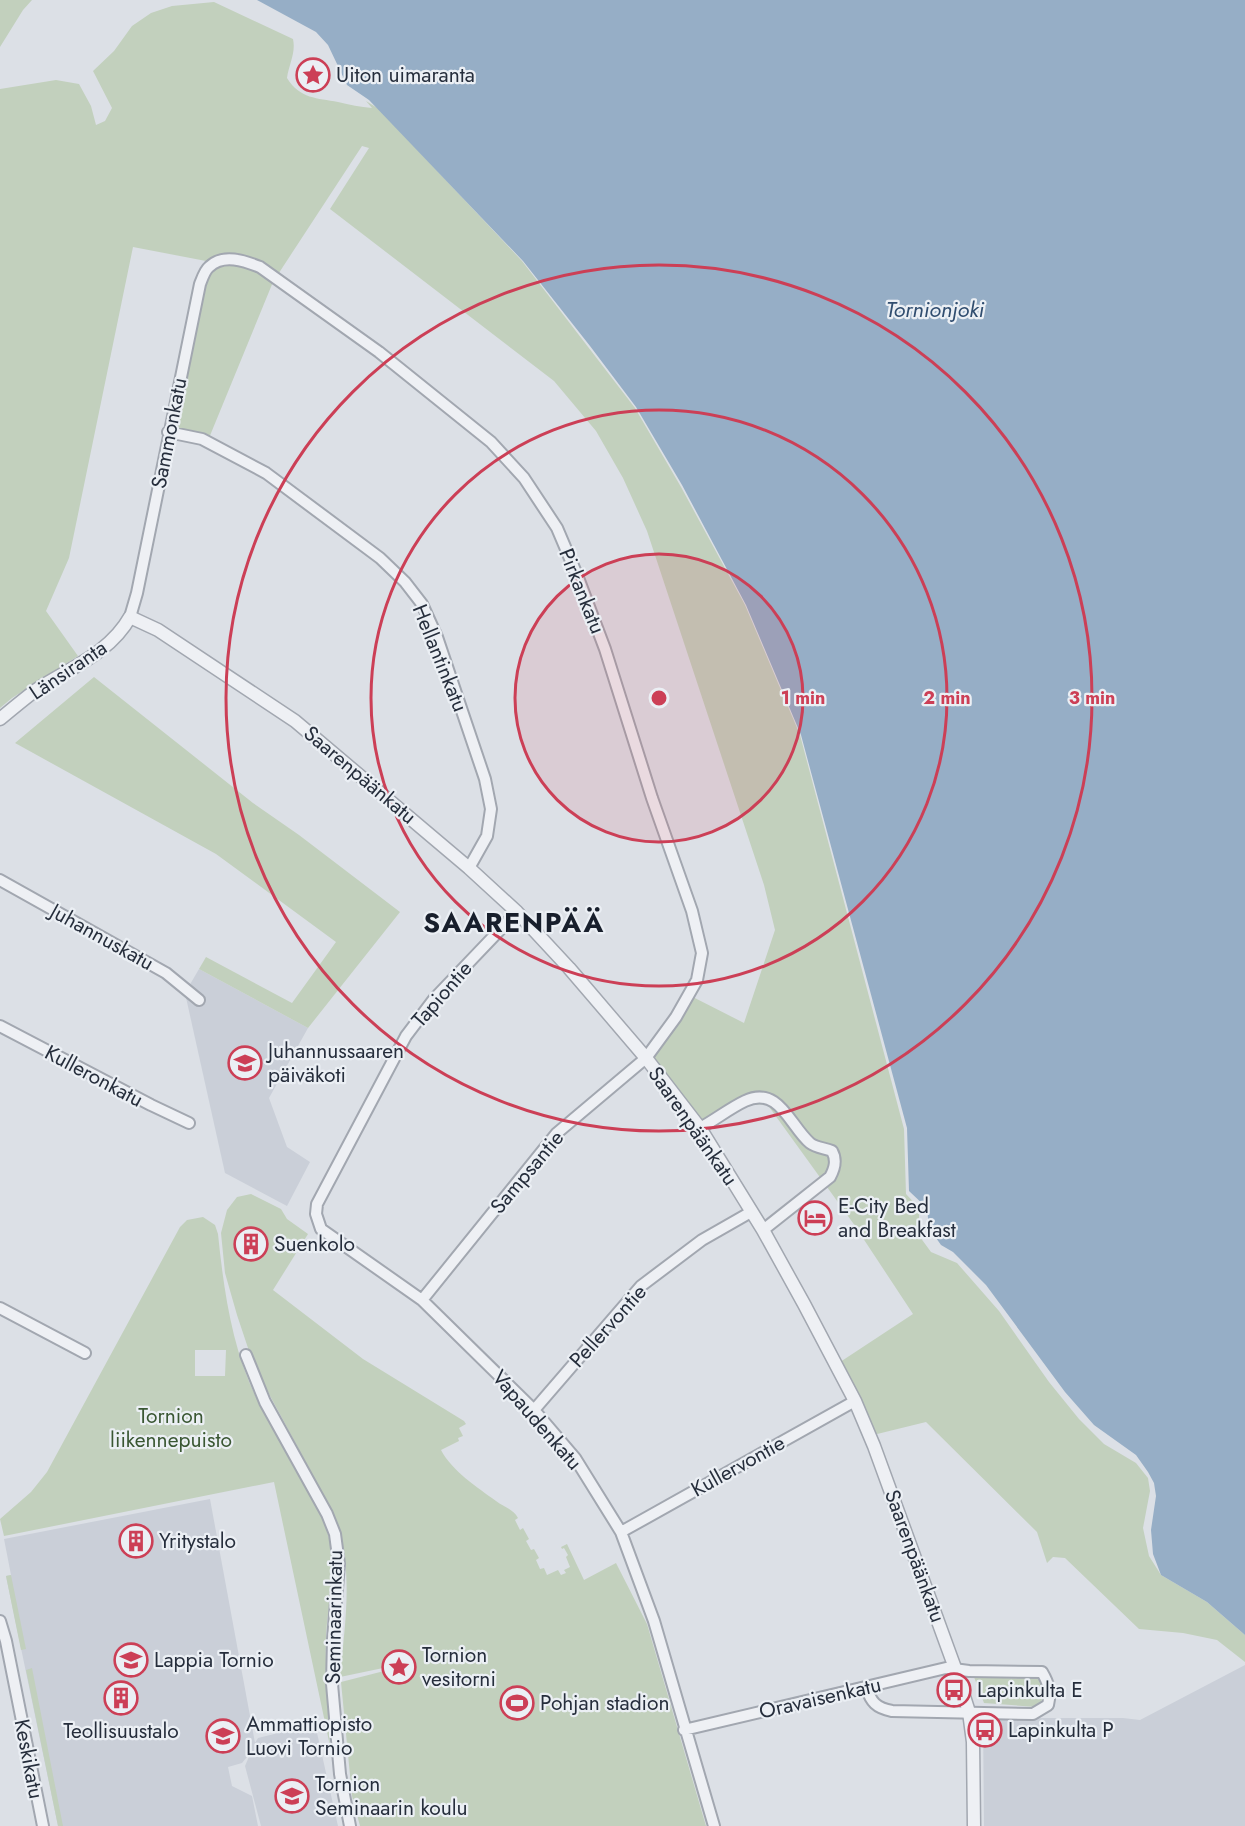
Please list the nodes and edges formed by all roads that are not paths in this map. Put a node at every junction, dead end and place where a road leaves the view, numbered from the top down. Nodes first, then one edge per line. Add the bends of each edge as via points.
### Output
1 (224, 260) joint
2 (168, 432) junction
3 (130, 617) junction
4 (0, 719) edge
5 (469, 868) junction
6 (0, 880) edge
7 (517, 912) junction
8 (199, 1000) dead end
9 (0, 1026) edge
10 (646, 1058) junction
11 (189, 1123) dead end
12 (700, 1128) junction
13 (751, 1212) junction
14 (316, 1215) joint
15 (763, 1230) junction
16 (422, 1300) junction
17 (0, 1308) edge
18 (85, 1353) dead end
19 (246, 1355) dead end
20 (855, 1401) junction
21 (534, 1410) junction
22 (621, 1532) junction
23 (0, 1622) edge
24 (956, 1668) junction
25 (866, 1687) junction
26 (969, 1712) junction
27 (684, 1730) junction
28 (43, 1826) edge
29 (350, 1826) edge
30 (713, 1826) edge
31 (974, 1826) edge

1 - 2 street, Sammonkatu via 208,267 200,284
1 - 10 street, Pirkankatu via 242,260 260,267 379,352 491,442 524,478 557,528 605,649 692,911 702,953 697,980
2 - 3 street, Sammonkatu
2 - 5 street, Hellantinkatu via 202,439 266,473 380,558 422,604 440,647 491,809 487,836
3 - 4 street, Länsiranta via 122,631 96,654 35,691
3 - 5 street, Saarenpäänkatu via 158,630 295,721
5 - 7 street, Saarenpäänkatu
6 - 8 street, Juhannuskatu via 166,973
7 - 10 street, Saarenpäänkatu
7 - 14 street, Tapiontie via 434,999 406,1036 317,1204
9 - 11 street, Kulleronkatu
10 - 12 street, Saarenpäänkatu
10 - 16 street, Sampsantie via 557,1132
12 - 13 street, Saarenpäänkatu
12 - 15 street via 746,1100 769,1098 779,1104 810,1143 832,1151 835,1168 830,1177
13 - 15 street, Saarenpäänkatu
13 - 21 street, Pellervontie via 702,1240 641,1286
14 - 16 street, Vapaudenkatu via 321,1229
15 - 20 street, Saarenpäänkatu
16 - 21 street, Vapaudenkatu
17 - 18 street
19 - 29 street, Seminaarinkatu via 265,1402 327,1514 334,1534 339,1564 332,1684 340,1774
20 - 22 street, Kullervontie
20 - 24 street, Saarenpäänkatu
21 - 22 street, Vapaudenkatu via 575,1458
22 - 27 street, Vapaudenkatu via 654,1621
23 - 28 street, Keskikatu
24 - 25 street, Oravaisenkatu
24 - 26 street, Saarenpäänkatu
24 - 26 street, Oravaisenkatu via 1042,1672 1047,1681 1048,1705 1033,1714
25 - 26 street via 872,1703 884,1709
25 - 27 street, Oravaisenkatu
26 - 31 street, Saarenpäänkatu
27 - 30 street, Vapaudenkatu

